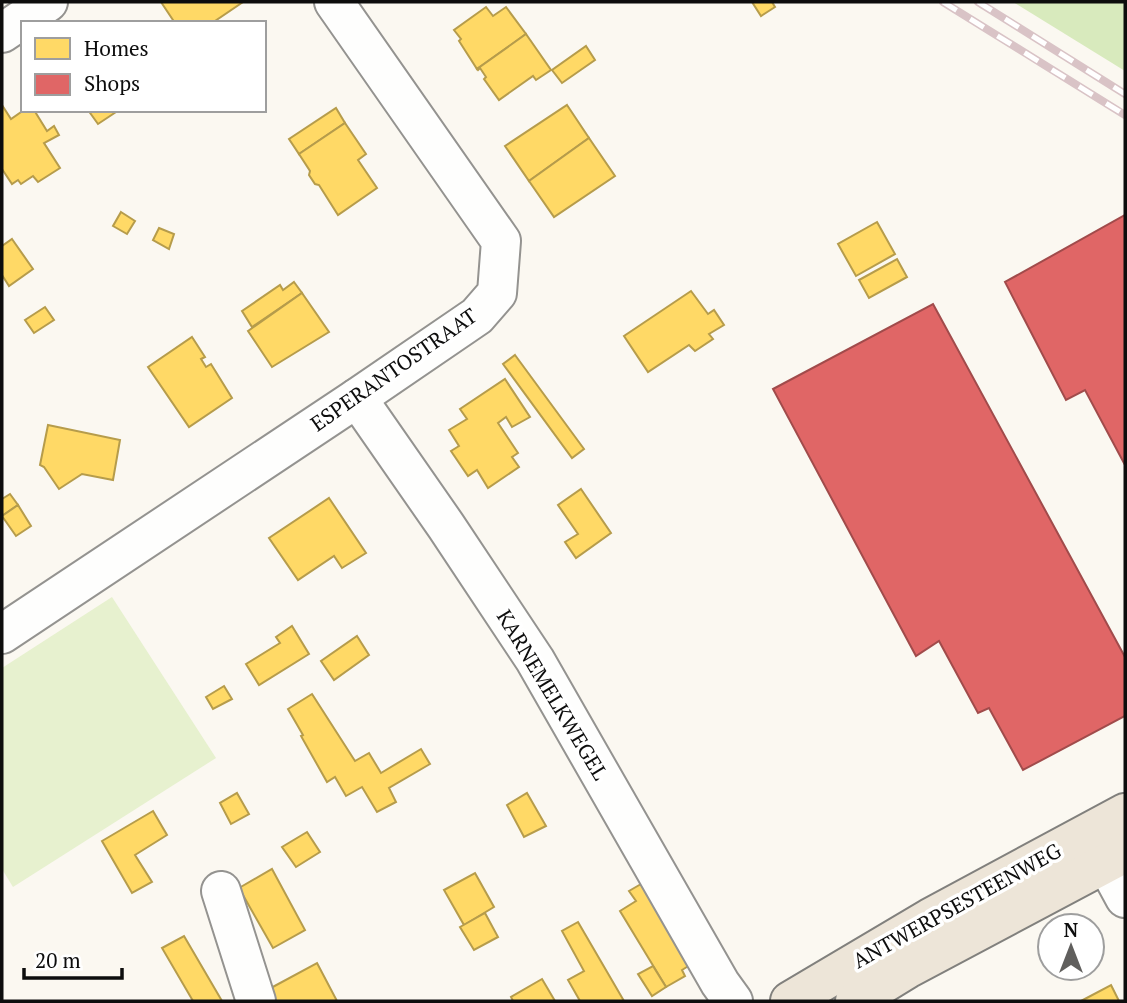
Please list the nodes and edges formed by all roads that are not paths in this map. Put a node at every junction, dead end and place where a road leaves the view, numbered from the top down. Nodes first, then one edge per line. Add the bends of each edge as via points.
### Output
1 (48, 2) edge
2 (334, 2) edge
3 (2, 33) edge
4 (357, 398) junction
5 (2, 634) edge
6 (1125, 813) edge
7 (1116, 858) edge
8 (221, 891) dead end
9 (1125, 898) edge
10 (256, 1001) edge
11 (733, 1001) edge
12 (790, 1001) edge
13 (855, 1001) edge

1 - 3 street
2 - 4 street, ESPERANTOSTRAAT via 501,241 497,293 477,316
4 - 5 street, ESPERANTOSTRAAT
4 - 11 street, KARNEMELKWEGEL via 535,660
6 - 7 street
6 - 12 main road, ANTWERPSESTEENWEG via 930,918
7 - 9 street
7 - 13 main road, ANTWERPSESTEENWEG
8 - 10 street

